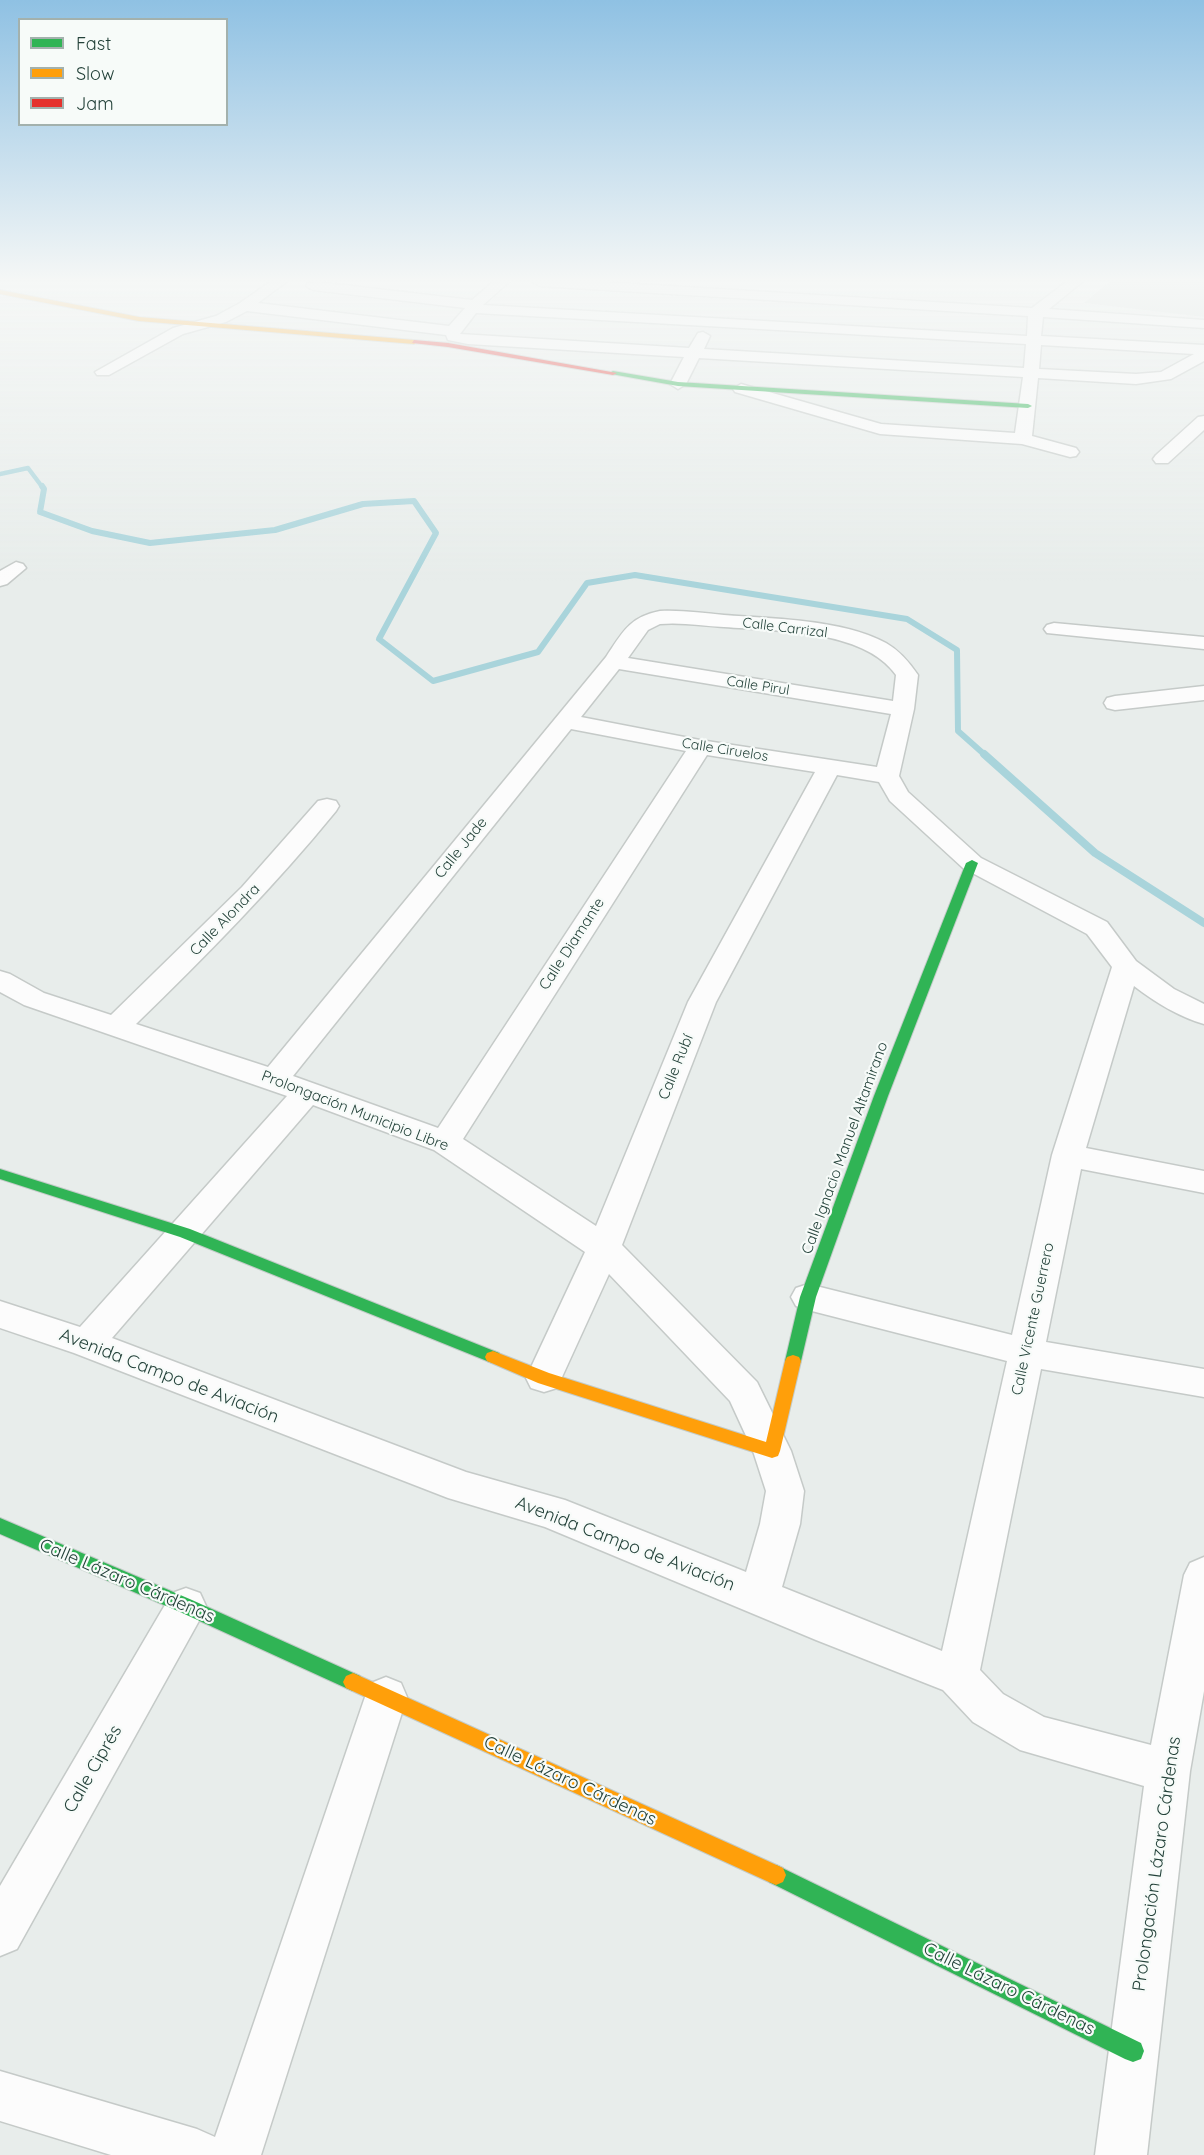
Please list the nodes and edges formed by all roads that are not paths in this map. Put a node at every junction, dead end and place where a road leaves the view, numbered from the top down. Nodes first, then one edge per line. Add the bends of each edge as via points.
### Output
1 (670, 383) edge
2 (1030, 383) edge
3 (678, 384) joint
4 (741, 389) junction
5 (1028, 406) junction
6 (1204, 421) edge
7 (1023, 439) junction
8 (1070, 452) dead end
9 (1162, 459) dead end
10 (650, 619) joint
11 (1053, 629) dead end
12 (1204, 644) edge
13 (614, 662) junction
14 (1204, 693) edge
15 (1115, 703) dead end
16 (903, 709) junction
17 (564, 721) junction
18 (700, 747) junction
19 (830, 767) junction
20 (887, 776) junction
21 (327, 806) dead end
22 (972, 863) junction
23 (1126, 967) junction
24 (0, 980) edge
25 (1204, 1015) edge
26 (115, 1028) junction
27 (274, 1080) junction
28 (307, 1093) junction
29 (445, 1142) junction
30 (1068, 1155) junction
31 (0, 1174) edge
32 (1204, 1182) edge
33 (186, 1233) junction
34 (604, 1248) junction
35 (808, 1297) junction
36 (0, 1314) edge
37 (87, 1343) junction
38 (1026, 1352) junction
39 (544, 1378) junction
40 (1204, 1383) edge
41 (772, 1451) junction
42 (0, 1526) edge
43 (1204, 1575) edge
44 (759, 1596) junction
45 (186, 1606) junction
46 (958, 1676) junction
47 (386, 1697) junction
48 (1168, 1771) junction
49 (0, 1932) edge
50 (1133, 2051) junction
51 (0, 2096) edge
52 (196, 2155) edge
53 (235, 2155) edge
54 (1121, 2155) edge

1 - 3 street
2 - 5 street
3 - 4 street
4 - 5 street
4 - 7 street via 880,429
5 - 7 street
6 - 9 street
7 - 8 street
10 - 13 street, Calle Jade via 639,627
10 - 16 street, Calle Carrizal via 682,617 800,627 867,644 893,656 907,675
11 - 12 street
13 - 16 street, Calle Pirul
13 - 17 street, Calle Jade
14 - 15 street
16 - 20 street
17 - 18 street, Calle Ciruelos
17 - 27 street, Calle Jade
18 - 19 street, Calle Ciruelos
18 - 29 street, Calle Diamante
19 - 20 street, Calle Ciruelos
19 - 34 street, Calle Rubí via 702,1002
20 - 22 street via 899,796
21 - 26 street, Calle Alondra via 223,924
22 - 23 street via 1097,928
22 - 35 street, Calle Ignacio Manuel Altamirano
23 - 25 street via 1164,995
23 - 30 street, Calle Vicente Guerrero
24 - 26 street, Prolongación Municipio Libre via 34,999
26 - 27 street, Prolongación Municipio Libre
27 - 28 street, Prolongación Municipio Libre
28 - 29 street, Prolongación Municipio Libre
28 - 33 street
29 - 34 street, Prolongación Municipio Libre
30 - 32 street
30 - 38 street, Calle Vicente Guerrero
31 - 33 street
33 - 37 street
33 - 39 street
34 - 39 street, Calle Rubí
34 - 41 street, Prolongación Municipio Libre via 744,1392
35 - 38 street
35 - 41 street, Calle Ignacio Manuel Altamirano
36 - 37 street, Avenida Campo de Aviación
37 - 44 street, Avenida Campo de Aviación via 462,1487 551,1512
38 - 40 street
38 - 46 street, Calle Vicente Guerrero
39 - 41 street
41 - 44 street, Prolongación Municipio Libre via 785,1491 780,1524
42 - 45 street, Calle Lázaro Cárdenas
43 - 48 street, Prolongación Lázaro Cárdenas
44 - 46 street, Avenida Campo de Aviación
45 - 47 street, Calle Lázaro Cárdenas
45 - 49 street, Calle Ciprés
46 - 48 street, Avenida Campo de Aviación via 988,1708 1035,1735
47 - 50 street, Calle Lázaro Cárdenas via 813,1892
47 - 53 street
48 - 50 street, Prolongación Lázaro Cárdenas
50 - 54 street, Prolongación Lázaro Cárdenas
51 - 52 street

